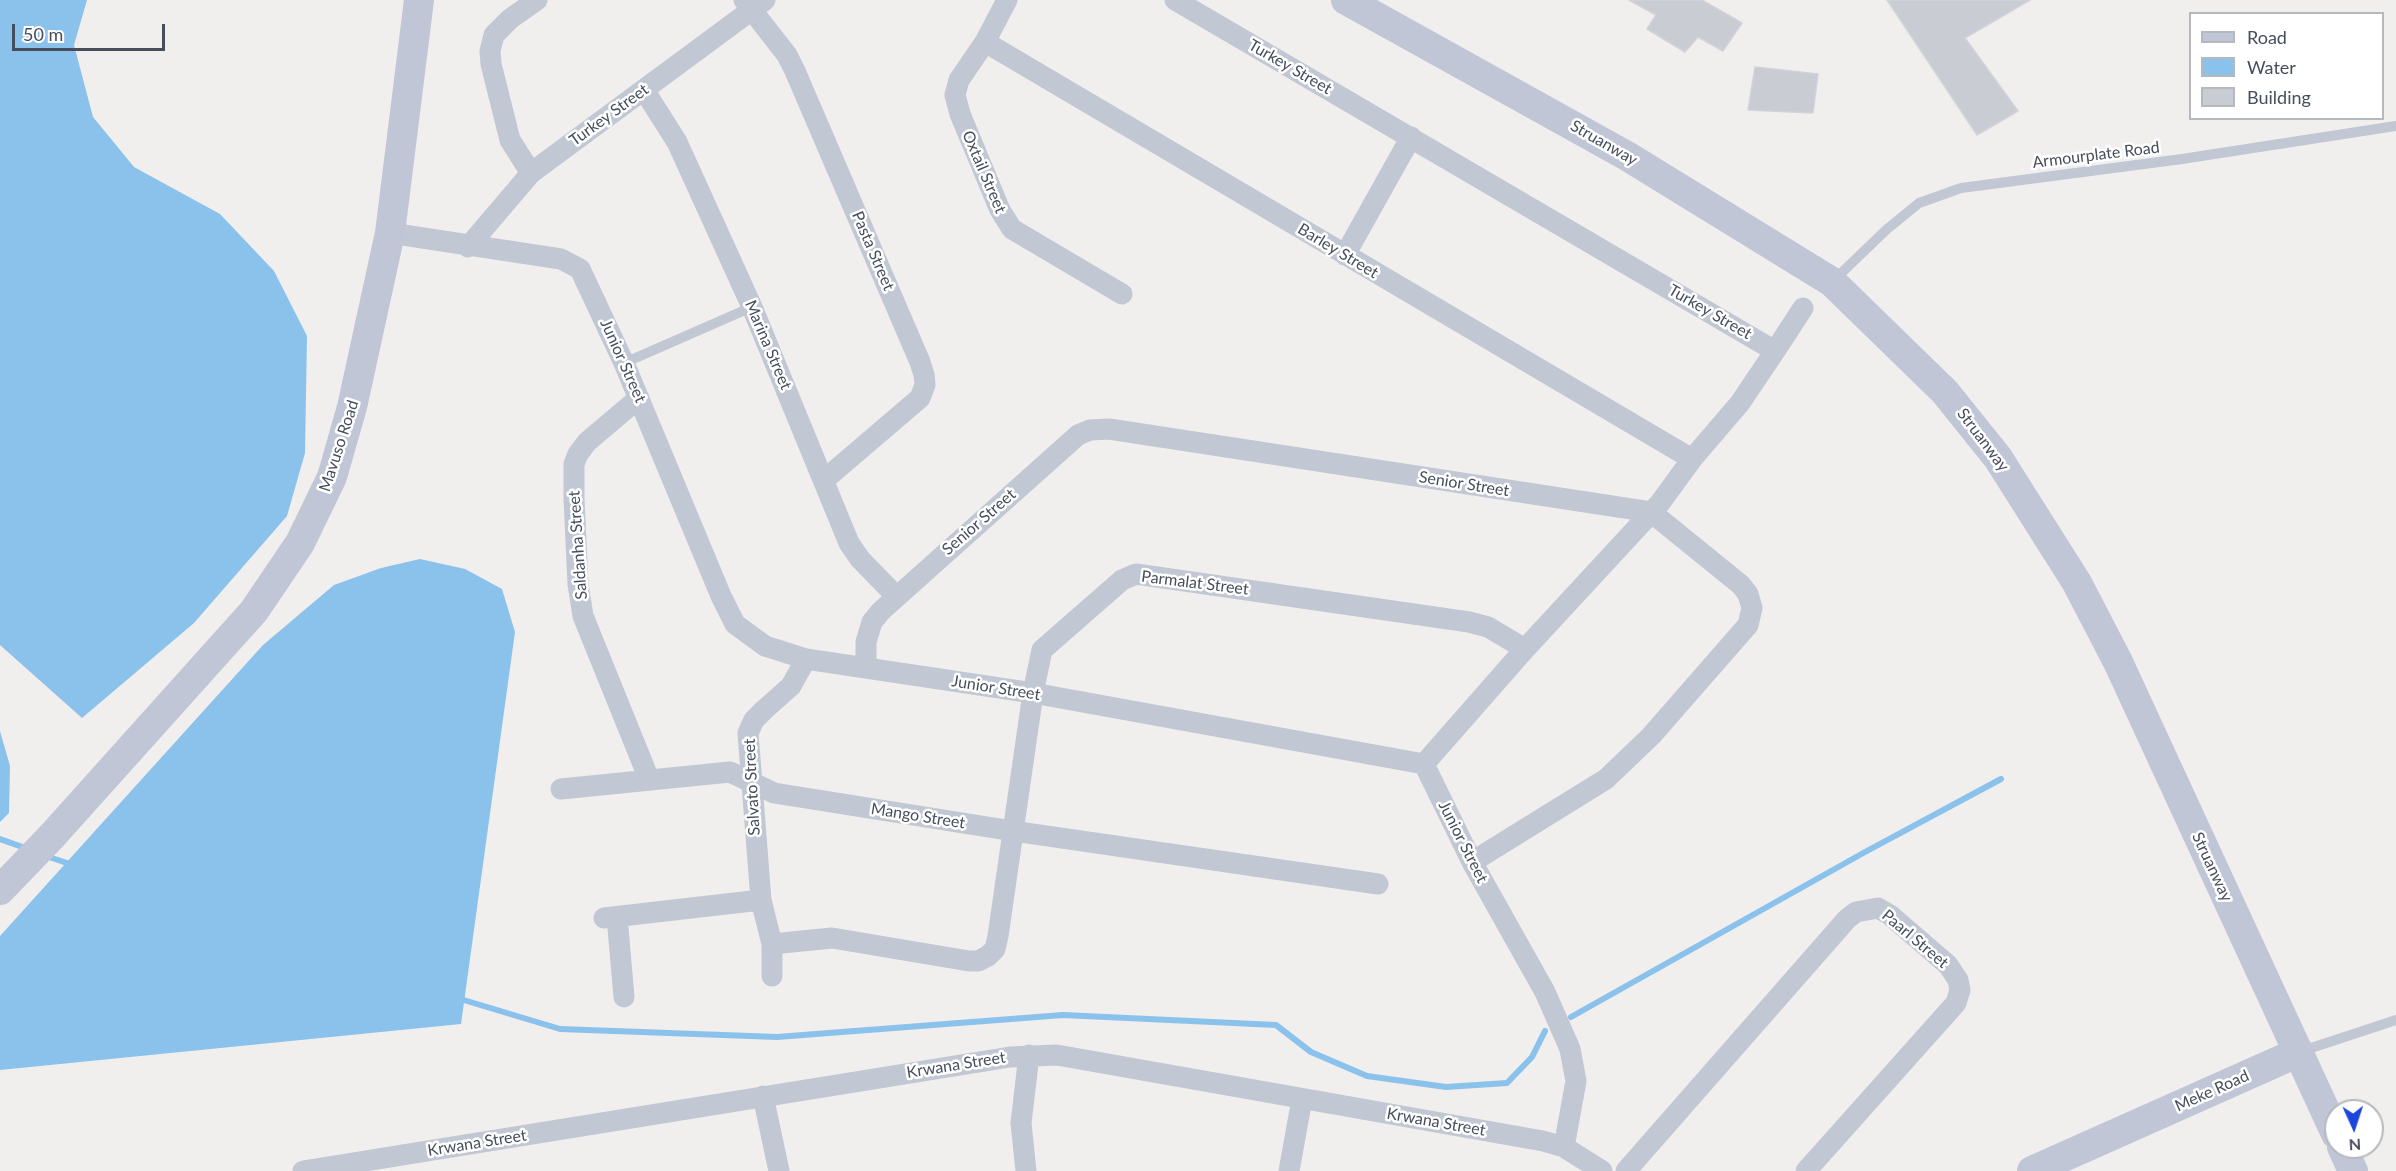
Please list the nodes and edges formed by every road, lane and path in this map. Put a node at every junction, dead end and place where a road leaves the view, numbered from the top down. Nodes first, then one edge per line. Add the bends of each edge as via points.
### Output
1 (419, 0) edge
2 (537, 0) edge
3 (1007, 0) edge
4 (1175, 0) edge
5 (1346, 0) edge
6 (753, 3) edge
7 (985, 42) junction
8 (644, 90) junction
9 (2396, 126) edge
10 (1411, 137) junction
11 (531, 173) junction
12 (390, 233) junction
13 (468, 246) junction
14 (1346, 255) junction
15 (1832, 282) junction
16 (1122, 294) dead end
17 (752, 307) junction
18 (1803, 308) dead end
19 (1775, 351) junction
20 (624, 363) junction
21 (639, 398) junction
22 (1692, 459) junction
23 (824, 480) junction
24 (1651, 512) junction
25 (896, 596) junction
26 (1525, 649) junction
27 (806, 659) junction
28 (866, 668) junction
29 (1033, 693) junction
30 (1424, 764) junction
31 (649, 778) junction
32 (750, 779) junction
33 (561, 789) dead end
34 (1013, 831) junction
35 (1472, 862) junction
36 (1378, 884) dead end
37 (4, 885) edge
38 (761, 900) junction
39 (772, 944) junction
40 (772, 976) dead end
41 (624, 997) dead end
42 (2396, 1020) edge
43 (2299, 1052) junction
44 (1029, 1055) junction
45 (763, 1096) junction
46 (1302, 1099) junction
47 (2324, 1107) edge
48 (1564, 1147) junction
49 (406, 1163) edge
50 (303, 1171) edge
51 (779, 1171) edge
52 (1026, 1171) edge
53 (1289, 1171) edge
54 (1602, 1171) edge
55 (1626, 1171) edge
56 (1806, 1171) edge
57 (2032, 1171) edge

1 - 12 street, Mavuso Road
2 - 11 street via 494,35 490,51 510,140
3 - 7 street, Oxtail Street
4 - 10 street, Turkey Street
5 - 15 street, Struanway via 1627,156
6 - 8 street, Turkey Street
6 - 23 street, Pasta Street via 795,70 924,375 920,398
7 - 14 street, Barley Street
7 - 16 street, Oxtail Street via 959,80 955,95 1005,220 1022,237
8 - 11 street, Turkey Street
8 - 17 street, Marina Street via 677,142
9 - 15 lane, Armourplate Road via 1961,188 1919,204
10 - 14 street
10 - 19 street, Turkey Street
11 - 13 street, Turkey Street
12 - 13 street, Junior Street
12 - 37 street, Mavuso Road via 350,417 332,477 300,543 254,611
13 - 20 street, Junior Street via 561,259 580,269
14 - 22 street, Barley Street
15 - 43 street, Struanway via 1965,416 1998,458 2078,583
17 - 20 lane
17 - 23 street, Marina Street
18 - 19 street
19 - 22 street via 1740,403
20 - 21 street, Junior Street
21 - 27 street, Junior Street via 735,624 765,646
21 - 31 street, Saldanha Street via 578,454 574,464 574,499 578,584 584,616
22 - 24 street
23 - 25 street, Marina Street via 849,543
24 - 25 street, Senior Street via 1109,429 1090,430 1078,435
24 - 26 street
24 - 35 street via 1741,585 1752,608 1748,625 1651,736 1606,779
25 - 28 street, Senior Street via 872,622 866,642
26 - 29 street, Parmalat Street via 1488,627 1469,622 1136,574 1122,580 1047,644 1038,660
26 - 30 street
27 - 28 street, Junior Street
27 - 32 street, Salvato Street via 791,686 759,715 748,733
28 - 29 street, Junior Street
29 - 30 street, Junior Street
29 - 34 street, Parmalat Street
30 - 35 street, Junior Street
31 - 32 street, Mango Street via 730,772
31 - 33 street, Mango Street
32 - 34 street, Mango Street via 774,793
32 - 38 street, Salvato Street
34 - 36 street, Mango Street
34 - 39 street, Parmalat Street via 995,949 978,961 832,938
35 - 48 street, Junior Street via 1545,992 1570,1049 1576,1081
38 - 39 street, Salvato Street
38 - 41 street via 611,917
39 - 40 street, Salvato Street
42 - 43 lane, Meke Road
43 - 47 street, Struanway
43 - 57 street, Meke Road
44 - 45 street, Krwana Street
44 - 46 street, Krwana Street via 1057,1055
44 - 52 street via 1021,1123
45 - 49 street, Krwana Street
45 - 51 street
46 - 48 street, Krwana Street
46 - 53 street
48 - 54 street, Krwana Street
49 - 50 street, Krwana Street
55 - 56 street, Paarl Street via 1847,919 1856,912 1878,908 1948,965 1960,990 1956,1003

